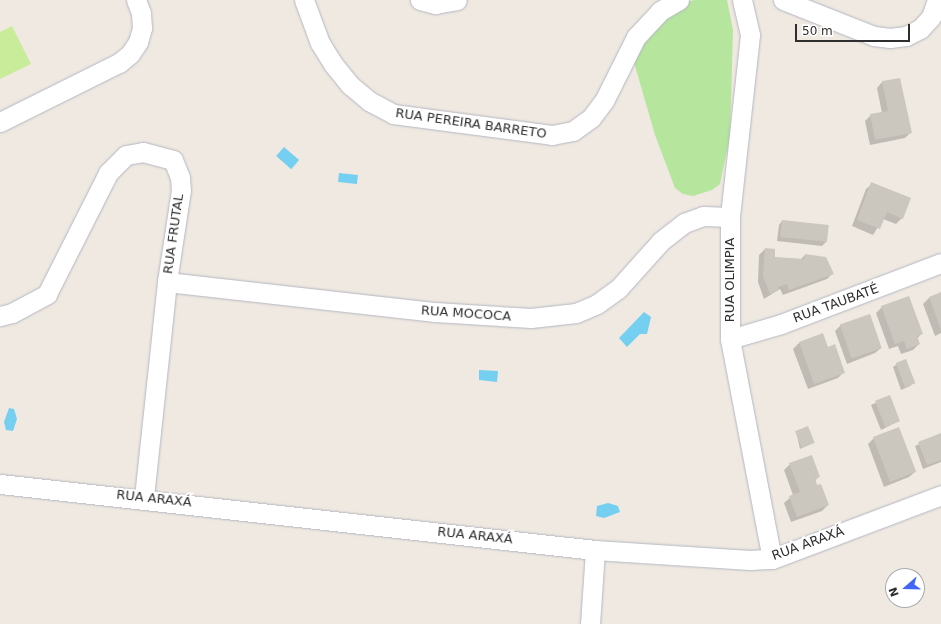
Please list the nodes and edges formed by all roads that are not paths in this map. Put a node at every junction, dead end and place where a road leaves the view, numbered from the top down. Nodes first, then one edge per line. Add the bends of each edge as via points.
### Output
1 (136, 0) edge
2 (304, 0) edge
3 (420, 0) edge
4 (457, 0) edge
5 (679, 0) edge
6 (742, 0) edge
7 (783, 0) edge
8 (937, 0) edge
9 (0, 122) edge
10 (730, 217) junction
11 (941, 264) edge
12 (167, 282) junction
13 (0, 316) edge
14 (730, 339) junction
15 (0, 484) edge
16 (941, 495) edge
17 (144, 498) junction
18 (595, 550) junction
19 (772, 559) junction
20 (590, 624) edge

1 - 9 street via 141,13 142,28 138,42 130,54 119,63
2 - 5 street, RUA PEREIRA BARRETO via 320,43 333,64 350,85 369,101 393,114 552,135 573,131 591,118 604,101 636,37 660,11
3 - 4 street via 434,4
6 - 10 street, RUA OLIMPIA via 750,35
7 - 8 street via 874,36 890,38 906,36 920,28 931,17
10 - 12 street, RUA MOCOCA via 703,216 684,222 661,241 618,289 597,304 576,313 531,318 435,312
10 - 14 street, RUA OLIMPIA
11 - 14 street, RUA TAUBATÉ via 781,324
12 - 13 street, RUA FRUTAL via 181,190 180,177 172,160 143,152 126,155 108,173 47,294 12,313
12 - 17 street, RUA FRUTAL
14 - 19 street, RUA OLIMPIA
15 - 17 street, RUA ARAXÁ
16 - 19 street, RUA ARAXÁ
17 - 18 street, RUA ARAXÁ
18 - 19 street, RUA ARAXÁ via 714,559
18 - 20 street

